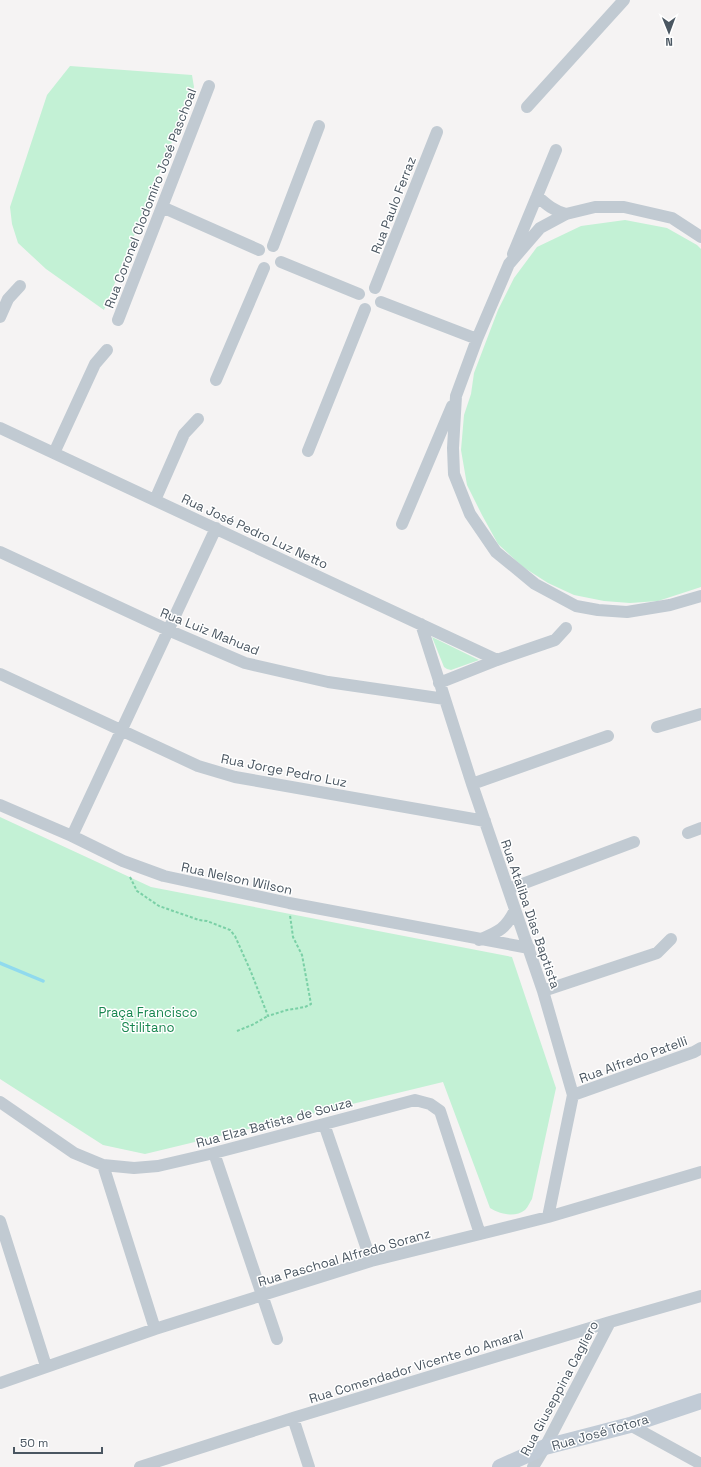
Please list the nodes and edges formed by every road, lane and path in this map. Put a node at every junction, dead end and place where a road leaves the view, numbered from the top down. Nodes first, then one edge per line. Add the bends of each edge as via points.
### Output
1 (624, 0) edge
2 (209, 86) dead end
3 (527, 107) dead end
4 (319, 126) dead end
5 (437, 132) dead end
6 (556, 150) dead end
7 (538, 196) junction
8 (162, 207) junction
9 (566, 214) junction
10 (701, 236) edge
11 (273, 246) junction
12 (259, 250) junction
13 (280, 262) junction
14 (509, 264) junction
15 (264, 268) junction
16 (20, 286) dead end
17 (375, 288) junction
18 (359, 294) junction
19 (381, 302) junction
20 (365, 309) junction
21 (0, 317) edge
22 (118, 320) dead end
23 (478, 339) junction
24 (107, 350) dead end
25 (216, 380) dead end
26 (456, 396) junction
27 (198, 419) dead end
28 (0, 428) edge
29 (308, 451) dead end
30 (54, 453) junction
31 (155, 500) junction
32 (402, 524) dead end
33 (216, 528) junction
34 (0, 552) edge
35 (701, 596) edge
36 (421, 624) junction
37 (566, 628) dead end
38 (168, 630) junction
39 (497, 660) junction
40 (0, 674) edge
41 (439, 683) junction
42 (445, 699) junction
43 (701, 714) edge
44 (657, 727) dead end
45 (120, 731) junction
46 (608, 736) dead end
47 (472, 784) junction
48 (0, 804) edge
49 (485, 821) junction
50 (701, 828) edge
51 (688, 833) dead end
52 (72, 836) junction
53 (634, 842) dead end
54 (123, 861) junction
55 (509, 889) junction
56 (289, 903) junction
57 (515, 910) junction
58 (671, 939) dead end
59 (479, 940) junction
60 (529, 948) junction
61 (543, 991) junction
62 (268, 1016) junction
63 (237, 1031) dead end
64 (701, 1048) edge
65 (573, 1095) junction
66 (0, 1102) edge
67 (324, 1124) junction
68 (214, 1153) junction
69 (103, 1165) junction
70 (701, 1172) edge
71 (548, 1217) junction
72 (0, 1221) edge
73 (480, 1234) junction
74 (371, 1261) junction
75 (262, 1295) junction
76 (701, 1296) edge
77 (610, 1322) junction
78 (154, 1329) junction
79 (277, 1339) dead end
80 (46, 1366) junction
81 (0, 1383) edge
82 (701, 1401) edge
83 (293, 1418) junction
84 (630, 1425) junction
85 (545, 1447) junction
86 (701, 1464) edge
87 (140, 1467) edge
88 (309, 1467) edge
89 (500, 1467) edge
90 (533, 1467) edge

1 - 3 street
2 - 8 street, Rua Coronel Clodomiro José Paschoal
4 - 11 street
5 - 17 street, Rua Paulo Ferraz
6 - 7 street
7 - 9 street via 548,207
7 - 14 street
8 - 12 street
8 - 22 street, Rua Coronel Clodomiro José Paschoal
9 - 10 street via 595,207 624,207 672,218
9 - 14 street via 540,228
11 - 12 street
11 - 13 street via 281,255
12 - 15 street via 259,261
13 - 15 street via 274,268
13 - 18 street
14 - 23 street
15 - 25 street
16 - 21 street via 8,299
17 - 18 street via 364,288
17 - 19 street via 381,296
18 - 20 street via 360,304
19 - 20 street via 373,310
19 - 23 street
20 - 29 street
23 - 26 street
24 - 30 street via 95,364
26 - 32 street
26 - 35 street via 454,474 470,514 496,552 535,584 576,606 598,610 627,612 670,605
27 - 31 street via 184,434
28 - 30 street, Rua José Pedro Luz Netto
30 - 31 street, Rua José Pedro Luz Netto
31 - 33 street, Rua José Pedro Luz Netto
33 - 36 street, Rua José Pedro Luz Netto
33 - 38 street
34 - 38 street, Rua Luiz Mahuad
36 - 39 street, Rua José Pedro Luz Netto
36 - 41 street, Rua Ataliba Dias Baptista
37 - 39 street via 555,640
38 - 42 street, Rua Luiz Mahuad via 245,663 328,682
38 - 45 street
39 - 41 street
40 - 45 street, Rua Jorge Pedro Luz
41 - 42 street, Rua Ataliba Dias Baptista
42 - 47 street, Rua Ataliba Dias Baptista
43 - 44 street
45 - 49 street, Rua Jorge Pedro Luz via 198,766 235,777
45 - 52 street
46 - 47 street
47 - 49 street, Rua Ataliba Dias Baptista
48 - 52 street, Rua Nelson Wilson
49 - 55 street, Rua Ataliba Dias Baptista
50 - 51 street
52 - 54 street, Rua Nelson Wilson
53 - 55 street
54 - 56 street, Rua Nelson Wilson via 164,876
54 - 62 path via 137,891 159,906 230,930 252,972
55 - 57 street, Rua Ataliba Dias Baptista
56 - 59 street, Rua Nelson Wilson
56 - 62 path via 293,937 302,955 311,1004
57 - 59 street via 509,923 498,932
57 - 60 street, Rua Ataliba Dias Baptista
58 - 61 street via 657,953
59 - 60 street, Rua Nelson Wilson
60 - 61 street, Rua Ataliba Dias Baptista
61 - 65 street, Rua Ataliba Dias Baptista
62 - 63 path
64 - 65 street, Rua Alfredo Patelli
65 - 71 street, Rua Ataliba Dias Baptista
66 - 69 street, Rua Elza Batista de Souza via 74,1153
67 - 68 street, Rua Elza Batista de Souza
67 - 73 street, Rua Elza Batista de Souza via 415,1100 435,1107 440,1111
67 - 74 street
68 - 69 street, Rua Elza Batista de Souza via 158,1166 134,1168
68 - 75 street
69 - 78 street
70 - 71 street, Rua Paschoal Alfredo Soranz
71 - 73 street, Rua Paschoal Alfredo Soranz
72 - 80 street
73 - 74 street, Rua Paschoal Alfredo Soranz
74 - 75 street, Rua Paschoal Alfredo Soranz
75 - 78 street, Rua Paschoal Alfredo Soranz
75 - 79 street
76 - 77 street, Rua Comendador Vicente do Amaral
77 - 83 street, Rua Comendador Vicente do Amaral
77 - 85 street, Rua Giuseppina Cagliero
78 - 80 street, Rua Paschoal Alfredo Soranz
80 - 81 street, Rua Paschoal Alfredo Soranz
82 - 84 main road, Rua José Totora
83 - 87 street, Rua Comendador Vicente do Amaral
83 - 88 street
84 - 85 main road, Rua José Totora
84 - 86 street
85 - 89 main road, Rua José Totora
85 - 90 street, Rua Giuseppina Cagliero

